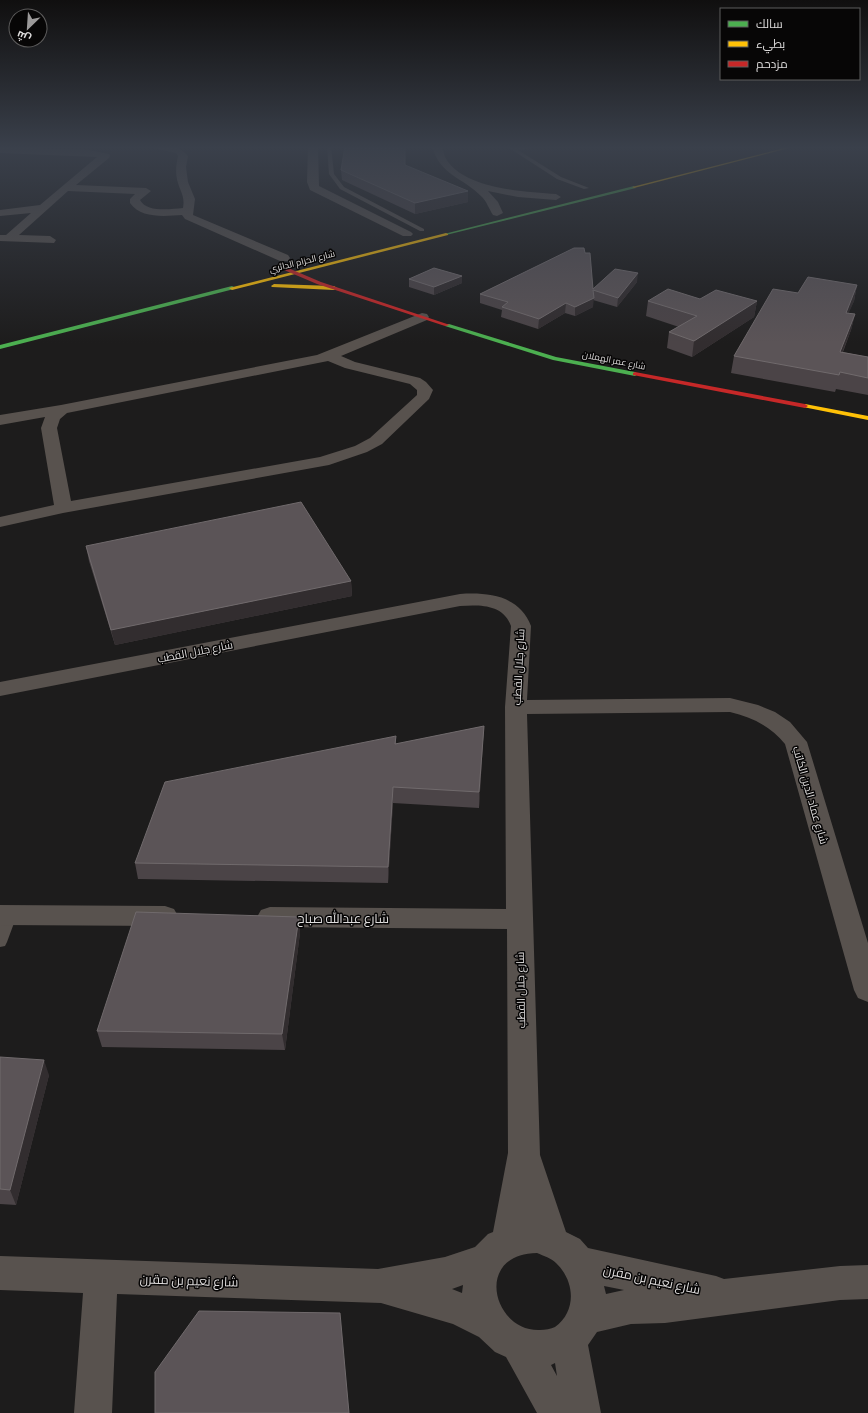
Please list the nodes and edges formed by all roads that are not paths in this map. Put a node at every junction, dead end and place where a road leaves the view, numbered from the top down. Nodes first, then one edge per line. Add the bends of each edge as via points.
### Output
1 (188, 211) edge
2 (38, 212) edge
3 (362, 212) edge
4 (388, 212) edge
5 (501, 212) edge
6 (535, 212) edge
7 (497, 213) joint
8 (422, 230) junction
9 (407, 234) junction
10 (5, 238) edge
11 (391, 238) dead end
12 (50, 240) dead end
13 (357, 257) junction
14 (281, 264) junction
15 (307, 270) junction
16 (339, 270) dead end
17 (293, 273) junction
18 (334, 288) junction
19 (232, 289) junction
20 (363, 296) junction
21 (422, 317) junction
22 (0, 347) edge
23 (329, 356) junction
24 (62, 410) junction
25 (868, 418) edge
26 (0, 420) edge
27 (63, 508) junction
28 (0, 522) edge
29 (0, 689) edge
30 (516, 707) junction
31 (5, 915) edge
32 (185, 916) edge
33 (249, 917) edge
34 (518, 919) junction
35 (0, 942) edge
36 (865, 968) edge
37 (868, 990) edge
38 (524, 1153) junction
39 (498, 1251) junction
40 (565, 1252) junction
41 (0, 1273) edge
42 (101, 1278) junction
43 (868, 1282) edge
44 (378, 1286) junction
45 (726, 1296) junction
46 (490, 1323) junction
47 (577, 1328) junction
48 (518, 1345) junction
49 (93, 1413) edge
50 (558, 1413) edge
51 (582, 1413) edge

1 - 14 street via 189,217 194,220
2 - 10 street
3 - 9 street
4 - 8 lane
5 - 7 main road
6 - 13 main road, شارع الحزام الدائري
7 - 8 main road
8 - 9 main road
9 - 11 main road
10 - 12 street
13 - 15 main road, شارع الحزام الدائري
13 - 16 main road
14 - 15 main road, شارع عمر الهملان
14 - 17 main road, شارع عمر الهملان
15 - 17 main road, شارع الحزام الدائري
15 - 20 main road, شارع عمر الهملان via 341,282
17 - 18 main road, شارع عمر الهملان
17 - 19 main road, شارع الحزام الدائري
18 - 19 main road via 290,286
18 - 20 main road, شارع عمر الهملان
19 - 22 main road, شارع الحزام الدائري
20 - 21 main road, شارع عمر الهملان
21 - 23 street
21 - 25 main road, شارع عمر الهملان via 555,359
23 - 24 street
23 - 27 street via 350,365 415,381 425,390 424,396 376,441 361,449 323,461
24 - 26 street
24 - 27 street via 54,417 49,428
27 - 28 street
29 - 30 street, شارع جلال القطب via 474,599 501,604 520,617
30 - 34 street, شارع جلال القطب
30 - 36 street, شارع عماد الدين الكاتب via 730,705 751,709 770,717 796,742
31 - 32 street
31 - 35 lane
33 - 34 street, شارع عبدالله صباح
34 - 38 street, شارع جلال القطب
36 - 37 street, شارع عماد الدين الكاتب
38 - 39 street, شارع جلال القطب
38 - 40 street, شارع جلال القطب
39 - 40 street via 520,1238 537,1237
39 - 44 street, شارع نعيم بن مقرن via 445,1274
39 - 46 street via 481,1273 479,1290 481,1307
40 - 45 street, شارع نعيم بن مقرن
40 - 47 street via 585,1277 589,1293 587,1310
41 - 42 street, شارع نعيم بن مقرن
42 - 44 street, شارع نعيم بن مقرن
42 - 49 street
43 - 45 street, شارع نعيم بن مقرن
44 - 46 street, شارع نعيم بن مقرن via 457,1308
45 - 47 street, شارع نعيم بن مقرن via 665,1305 631,1306
46 - 48 street via 502,1337
47 - 48 street via 554,1346 536,1349
47 - 51 street
48 - 50 street

